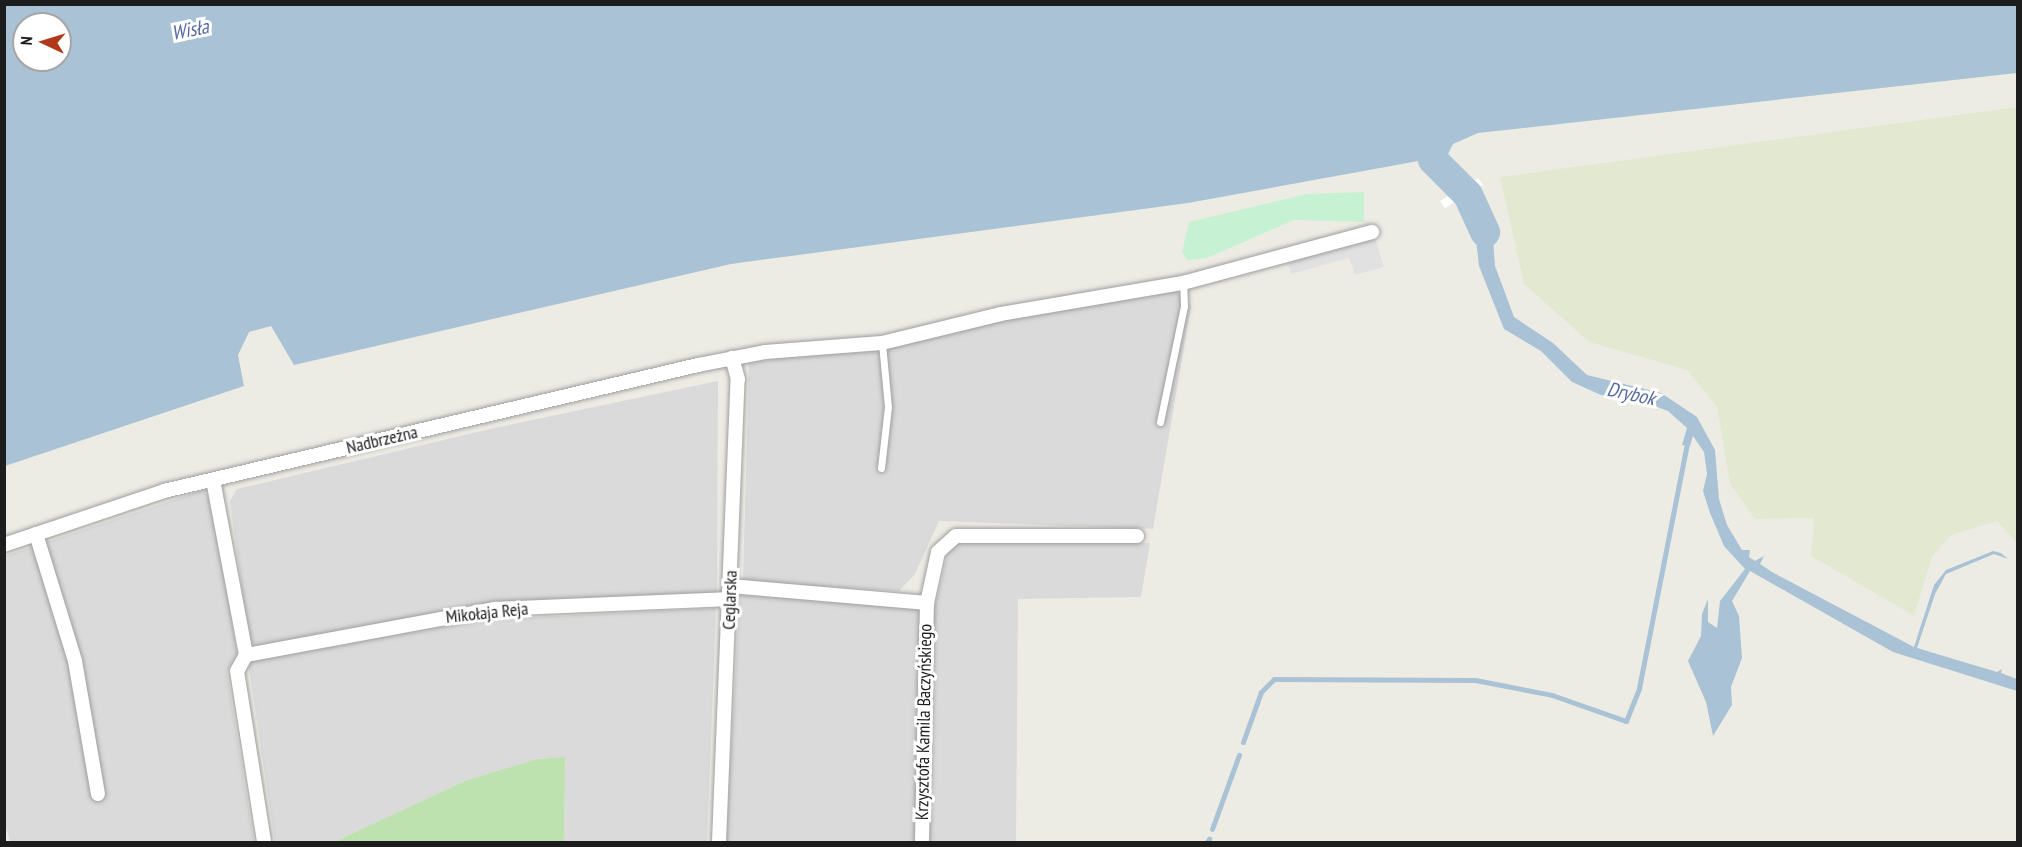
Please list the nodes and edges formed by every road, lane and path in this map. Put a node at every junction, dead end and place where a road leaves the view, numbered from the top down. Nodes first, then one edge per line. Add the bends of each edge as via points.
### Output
1 (1372, 232) dead end
2 (1183, 283) junction
3 (882, 343) junction
4 (732, 358) junction
5 (1160, 422) dead end
6 (881, 468) dead end
7 (213, 480) junction
8 (36, 534) junction
9 (1137, 536) dead end
10 (4, 545) edge
11 (730, 592) junction
12 (927, 603) junction
13 (246, 655) junction
14 (98, 794) dead end
15 (922, 840) dead end
16 (264, 843) edge
17 (719, 843) edge

1 - 2 street, Nadbrzeżna
2 - 3 street, Nadbrzeżna via 1001,314
2 - 5 lane via 1184,306
3 - 4 street, Nadbrzeżna
3 - 6 lane via 888,407
4 - 7 street, Nadbrzeżna
4 - 11 street, Ceglarska via 738,379
7 - 8 street, Nadbrzeżna via 164,490
7 - 13 street
8 - 10 street, Nadbrzeżna
8 - 14 street via 75,662
9 - 12 street, Krzysztofa Kamila Baczyńskiego via 956,536 938,552
11 - 12 street, Krzysztofa Kamila Baczyńskiego
11 - 13 street, Mikołaja Reja via 495,609
11 - 17 street, Ceglarska
12 - 15 street, Krzysztofa Kamila Baczyńskiego
13 - 16 street via 237,671

